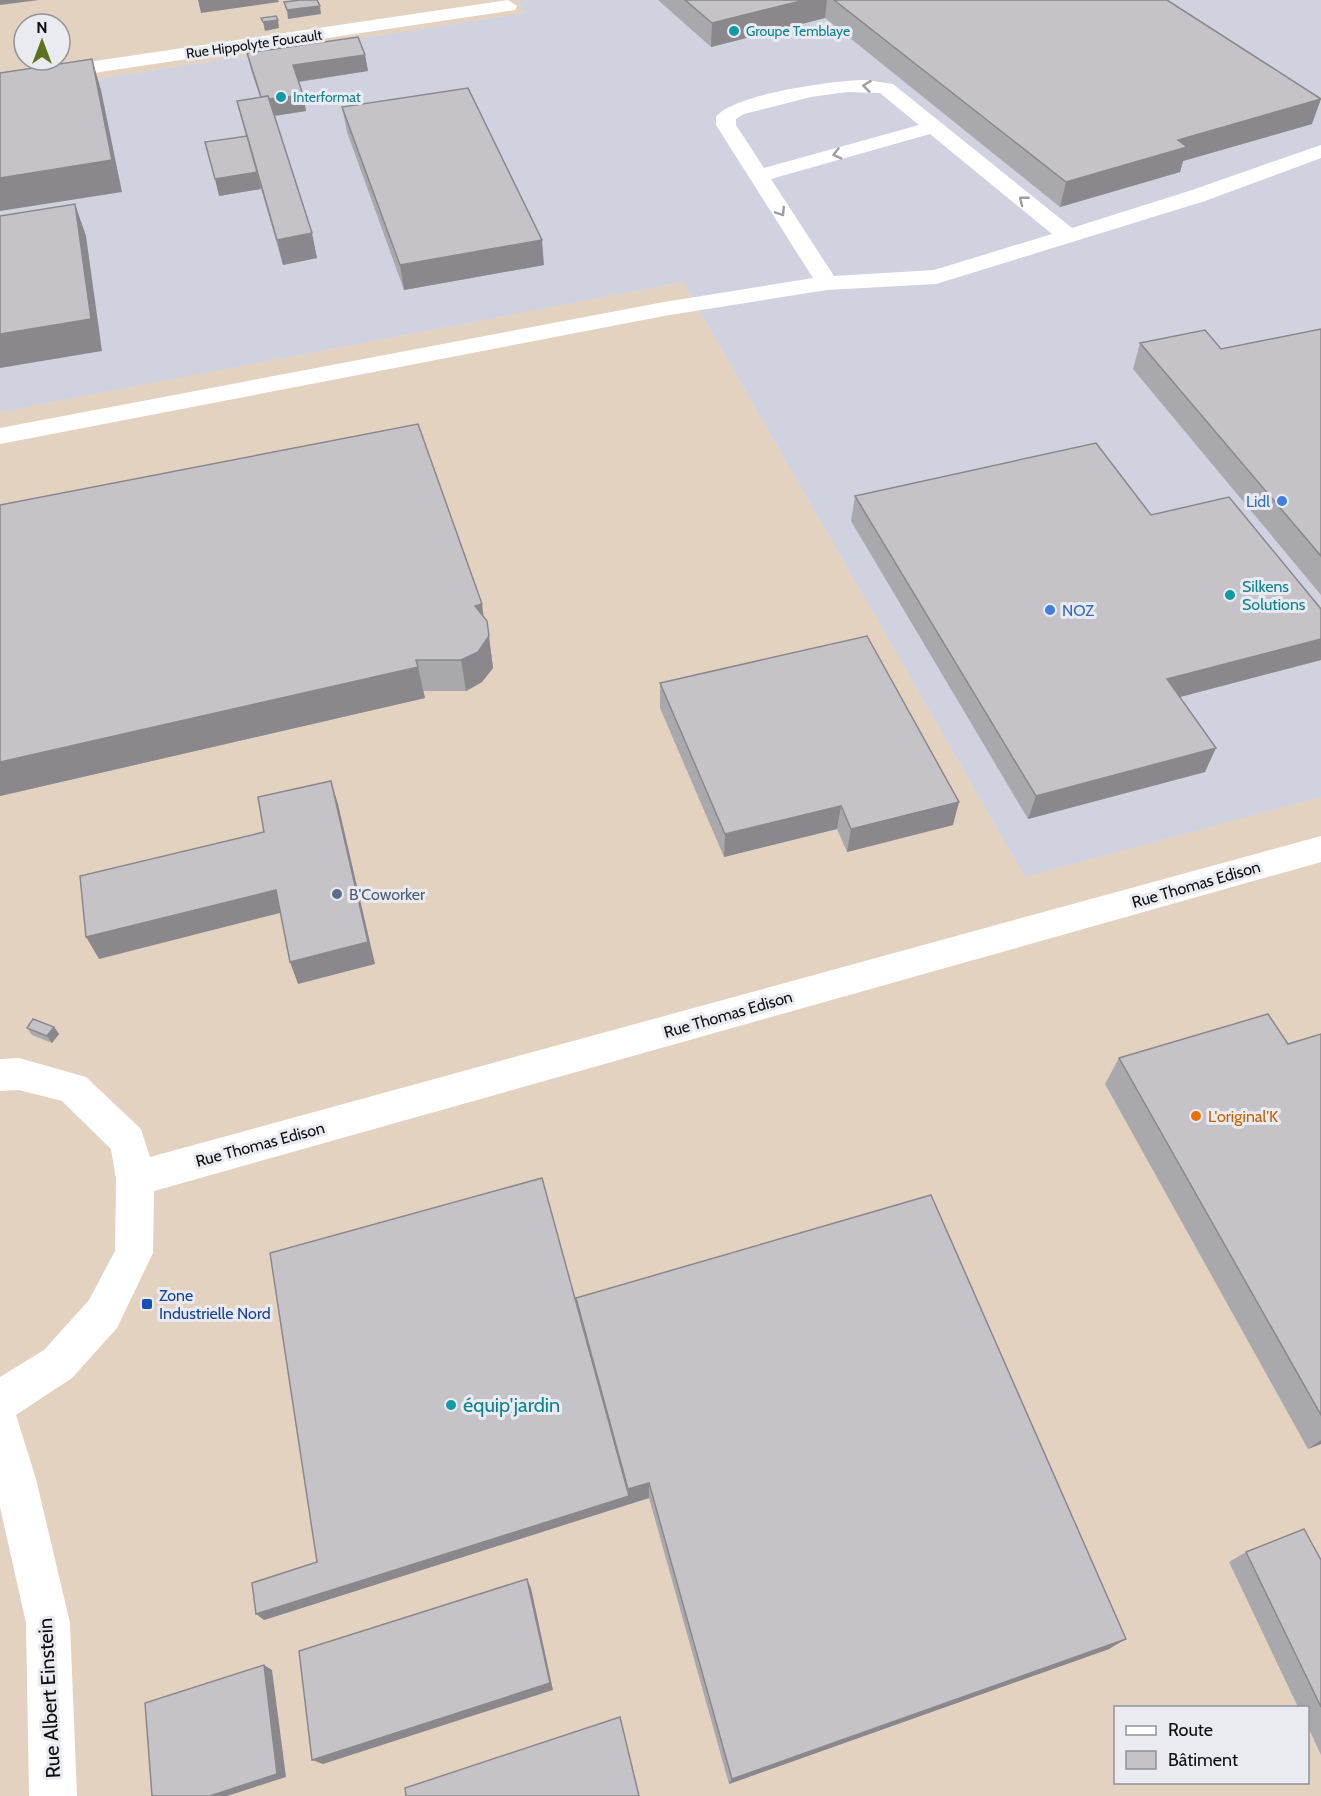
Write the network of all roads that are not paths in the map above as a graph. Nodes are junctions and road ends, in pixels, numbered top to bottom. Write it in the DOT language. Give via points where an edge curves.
graph roads {
  1 [pos="508,6"];
  2 [pos="0,81"];
  3 [pos="934,127"];
  4 [pos="1321,151"];
  5 [pos="758,176"];
  6 [pos="1068,236"];
  7 [pos="826,283"];
  8 [pos="0,436"];
  9 [pos="1321,849"];
  10 [pos="0,1075"];
  11 [pos="135,1179"];
  12 [pos="0,1401"];
  13 [pos="0,1426"];
  14 [pos="53,1796"];
  1 -- 2 [label="street, Rue Hippolyte Foucault"];
  3 -- 5 [label="street, one-way"];
  3 -- 5 [label="street, one-way" via="886,88 861,84 819,87 737,110 726,117 726,125"];
  6 -- 3 [label="street, one-way"];
  4 -- 6 [label="street" via="1197,196"];
  5 -- 7 [label="street, one-way"];
  6 -- 7 [label="street" via="936,277"];
  7 -- 8 [label="street" via="664,309"];
  9 -- 11 [label="street, Rue Thomas Edison"];
  10 -- 11 [label="street" via="19,1074 73,1088 128,1141"];
  11 -- 12 [label="street" via="134,1253 103,1314 58,1364"];
  13 -- 14 [label="street, Rue Albert Einstein" via="48,1623"];
}
